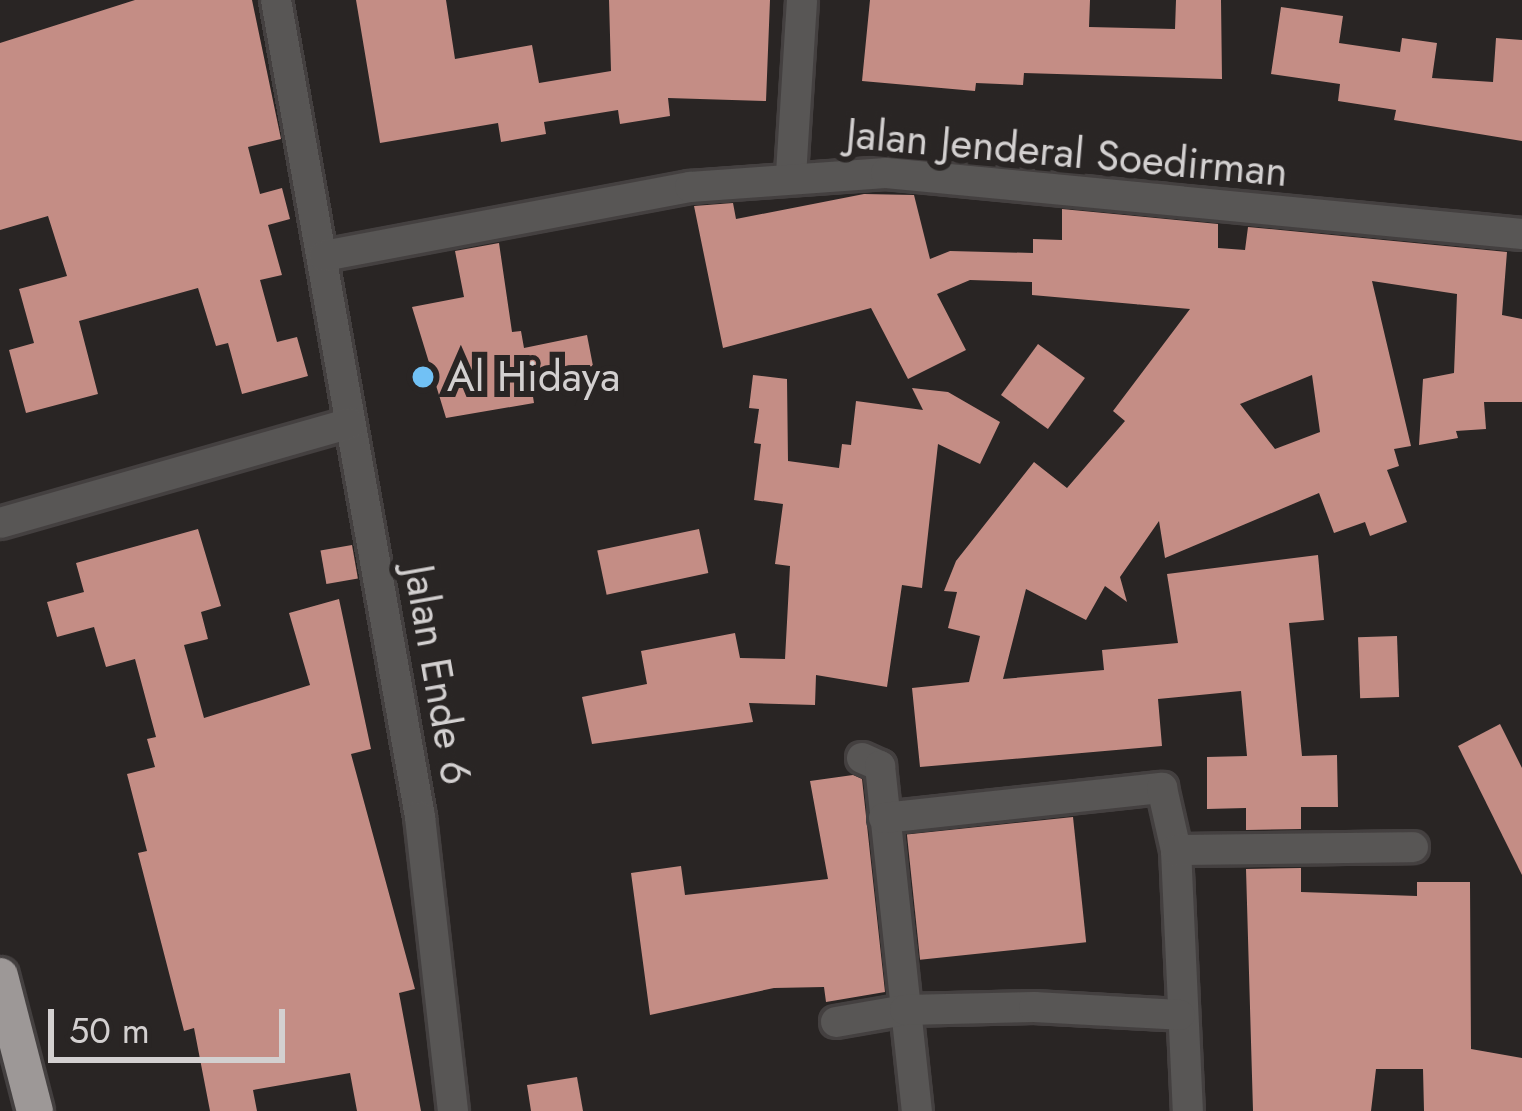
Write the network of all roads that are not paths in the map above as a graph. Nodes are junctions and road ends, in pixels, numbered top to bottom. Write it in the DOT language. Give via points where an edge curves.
graph roads {
  1 [pos="276,0"];
  2 [pos="802,0"];
  3 [pos="791,175"];
  4 [pos="1522,234"];
  5 [pos="324,256"];
  6 [pos="350,423"];
  7 [pos="0,523"];
  8 [pos="862,758"];
  9 [pos="884,818"];
  10 [pos="1413,848"];
  11 [pos="1177,850"];
  12 [pos="0,976"];
  13 [pos="904,1010"];
  14 [pos="1180,1015"];
  15 [pos="836,1022"];
  16 [pos="34,1111"];
  17 [pos="453,1111"];
  18 [pos="917,1111"];
  19 [pos="1188,1111"];
  1 -- 5 [label="street, Jalan Ende 6"];
  2 -- 3 [label="street"];
  3 -- 4 [label="street, Jalan Jenderal Soedirman" via="927,175"];
  3 -- 5 [label="street, Jalan Jenderal Soedirman"];
  5 -- 6 [label="street, Jalan Ende 6"];
  6 -- 7 [label="street"];
  6 -- 17 [label="street, Jalan Ende 6" via="420,817"];
  8 -- 9 [label="street" via="880,766"];
  9 -- 11 [label="street" via="1151,786 1171,803"];
  9 -- 13 [label="street"];
  10 -- 11 [label="street"];
  11 -- 14 [label="street"];
  12 -- 16 [label="highway"];
  13 -- 14 [label="street" via="1106,1006"];
  13 -- 15 [label="street"];
  13 -- 18 [label="street"];
  14 -- 19 [label="street"];
}
